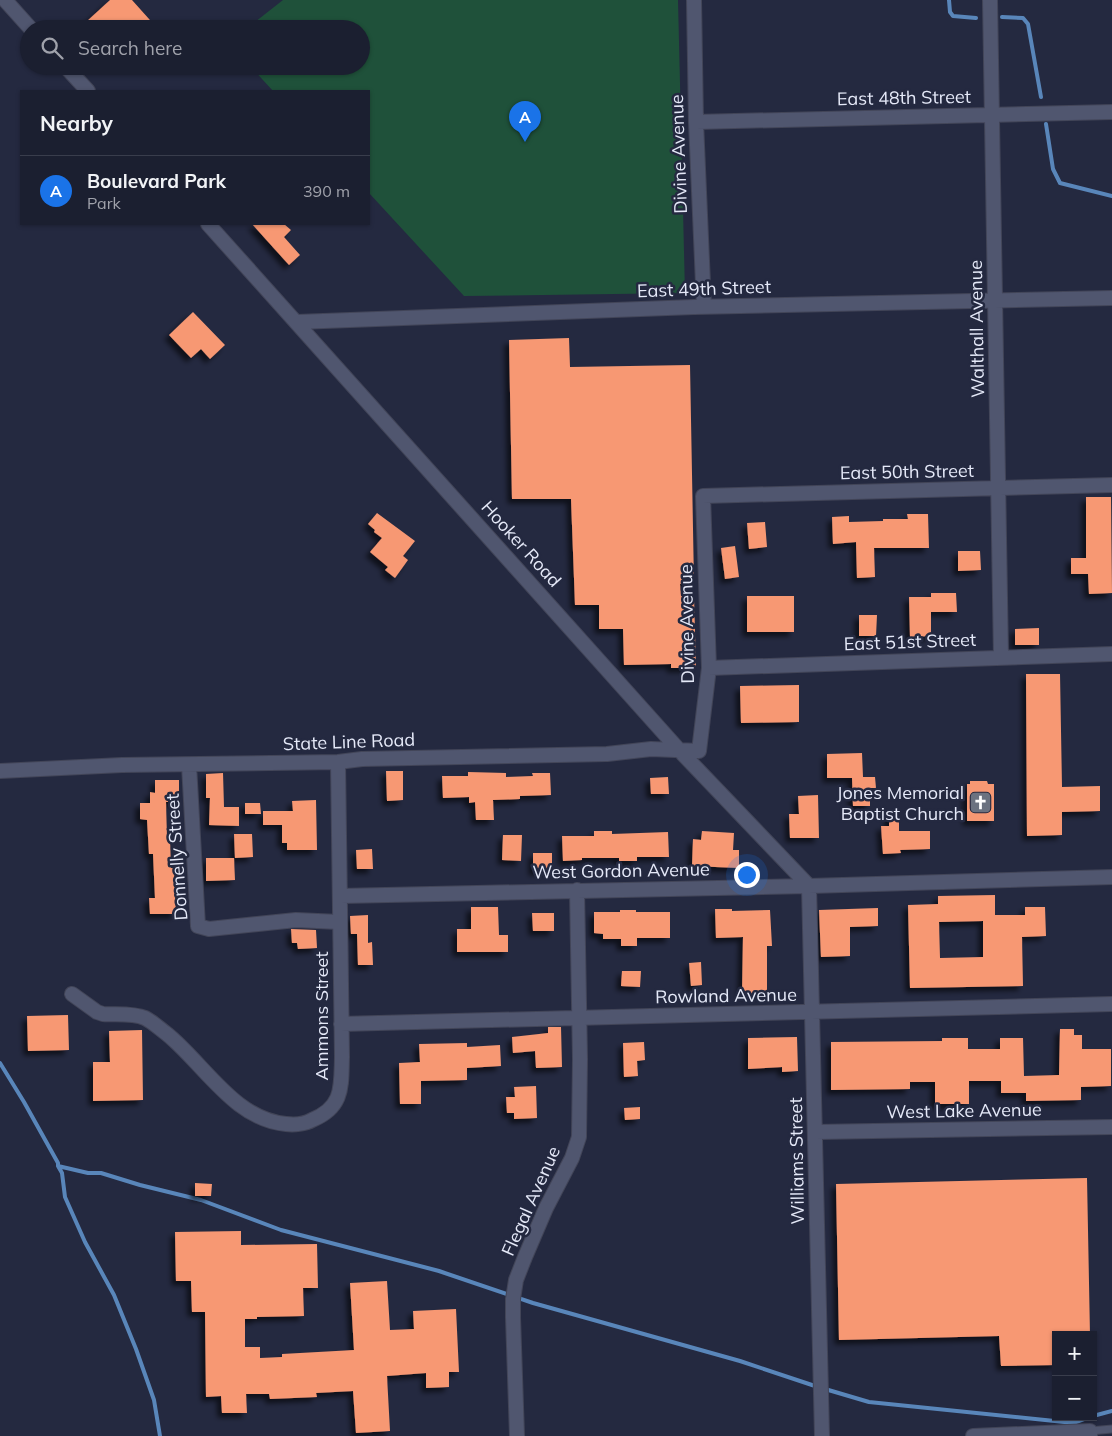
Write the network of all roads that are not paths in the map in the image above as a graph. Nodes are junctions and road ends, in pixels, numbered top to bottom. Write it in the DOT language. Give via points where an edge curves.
graph roads {
  1 [pos="5,0"];
  2 [pos="694,0"];
  3 [pos="990,0"];
  4 [pos="23,20"];
  5 [pos="73,75"];
  6 [pos="87,90"];
  7 [pos="1112,112"];
  8 [pos="992,115"];
  9 [pos="696,122"];
  10 [pos="209,225"];
  11 [pos="1112,298"];
  12 [pos="995,300"];
  13 [pos="704,307"];
  14 [pos="297,322"];
  15 [pos="1112,485"];
  16 [pos="997,489"];
  17 [pos="703,496"];
  18 [pos="1112,654"];
  19 [pos="1001,657"];
  20 [pos="709,668"];
  21 [pos="679,750"];
  22 [pos="700,751"];
  23 [pos="338,762"];
  24 [pos="189,765"];
  25 [pos="0,771"];
  26 [pos="1112,877"];
  27 [pos="809,886"];
  28 [pos="577,890"];
  29 [pos="340,896"];
  30 [pos="340,922"];
  31 [pos="72,994"];
  32 [pos="1112,1004"];
  33 [pos="813,1012"];
  34 [pos="580,1018"];
  35 [pos="341,1024"];
  36 [pos="1112,1127"];
  37 [pos="816,1132"];
  38 [pos="1112,1429"];
  39 [pos="1090,1433"];
  40 [pos="517,1436"];
  41 [pos="822,1436"];
  42 [pos="973,1436"];
  1 -- 4 [label="street"];
  2 -- 9 [label="street, Divine Avenue"];
  3 -- 8 [label="street, Walthall Avenue"];
  5 -- 6 [label="street"];
  7 -- 8 [label="street, East 48th Street"];
  8 -- 9 [label="street, East 48th Street"];
  8 -- 12 [label="street, Walthall Avenue"];
  9 -- 13 [label="street, Divine Avenue"];
  10 -- 14 [label="street, Hooker Road"];
  11 -- 12 [label="street, East 49th Street"];
  12 -- 13 [label="street, East 49th Street"];
  12 -- 16 [label="street, Walthall Avenue"];
  13 -- 14 [label="street, East 49th Street"];
  14 -- 21 [label="street, Hooker Road"];
  15 -- 16 [label="street, East 50th Street"];
  16 -- 17 [label="street, East 50th Street"];
  16 -- 19 [label="street, Walthall Avenue"];
  17 -- 20 [label="street, Divine Avenue"];
  18 -- 19 [label="street, East 51st Street"];
  19 -- 20 [label="street, East 51st Street"];
  20 -- 22 [label="street, Divine Avenue"];
  21 -- 22 [label="street, State Line Road"];
  21 -- 23 [label="street, State Line Road"];
  21 -- 27 [label="street, Hooker Road"];
  23 -- 24 [label="street, State Line Road"];
  23 -- 29 [label="street, Ammons Street"];
  24 -- 25 [label="street, State Line Road"];
  24 -- 30 [label="street, Donnelly Street" via="198,926 209,929 296,920"];
  26 -- 27 [label="street, West Gordon Avenue"];
  27 -- 28 [label="street, West Gordon Avenue"];
  27 -- 33 [label="street, Williams Street"];
  28 -- 29 [label="street, West Gordon Avenue"];
  28 -- 34 [label="street, Flegal Avenue"];
  29 -- 30 [label="street, Ammons Street"];
  30 -- 35 [label="street, Ammons Street"];
  31 -- 35 [label="street, Ammons Street" via="97,1012 150,1021 197,1061 234,1100 256,1116 273,1123 309,1122 335,1104 341,1090"];
  32 -- 33 [label="street, Rowland Avenue"];
  33 -- 34 [label="street, Rowland Avenue"];
  33 -- 37 [label="street, Williams Street"];
  34 -- 35 [label="street, Rowland Avenue"];
  34 -- 40 [label="street, Flegal Avenue" via="579,1137 525,1257 513,1299"];
  36 -- 37 [label="street, West Lake Avenue"];
  37 -- 41 [label="street, Williams Street"];
  38 -- 39 [label="lane"];
  39 -- 42 [label="street"];
}
